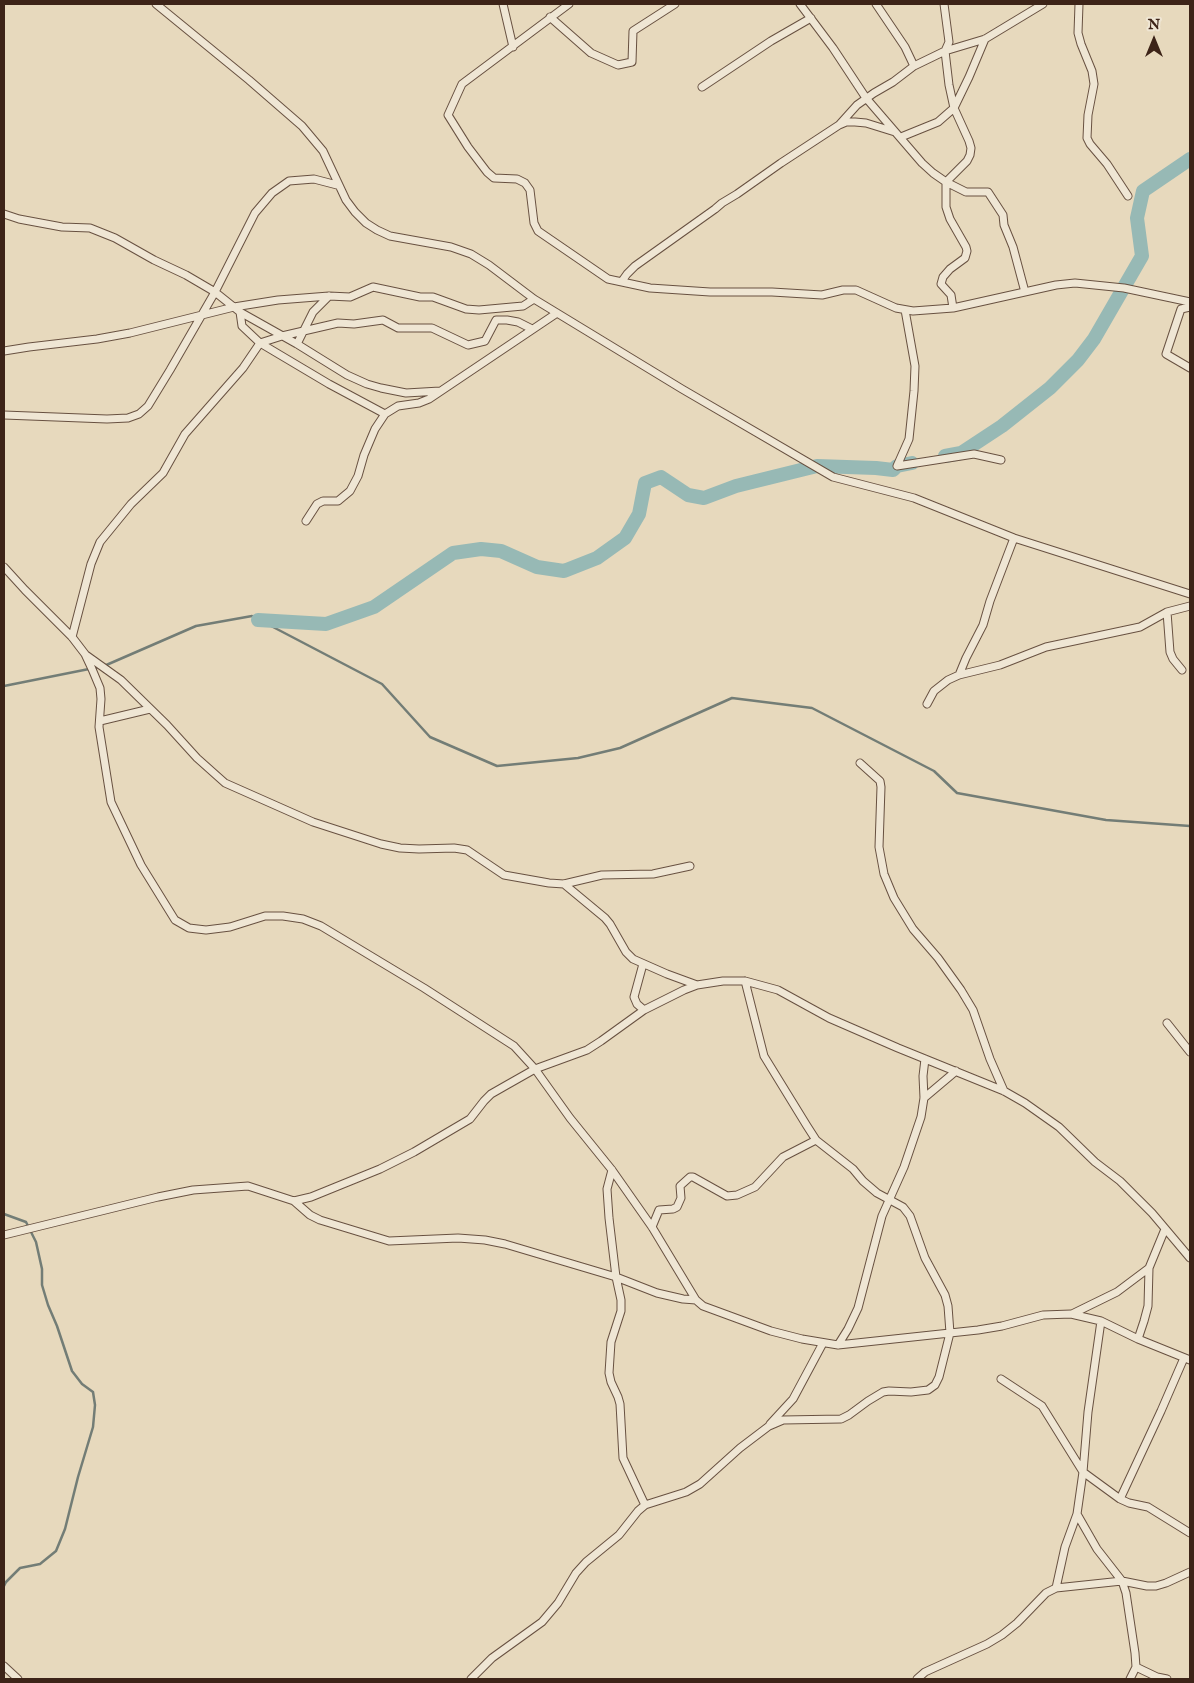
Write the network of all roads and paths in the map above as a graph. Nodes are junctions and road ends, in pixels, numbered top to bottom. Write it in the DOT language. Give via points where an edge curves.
graph roads {
  1 [pos="156,4"];
  2 [pos="503,4"];
  3 [pos="569,4"];
  4 [pos="675,4"];
  5 [pos="800,4"];
  6 [pos="876,4"];
  7 [pos="944,4"];
  8 [pos="1043,4"];
  9 [pos="1078,4"];
  10 [pos="550,17"];
  11 [pos="811,18"];
  12 [pos="985,39"];
  13 [pos="513,47"];
  14 [pos="944,51"];
  15 [pos="914,66"];
  16 [pos="702,87"];
  17 [pos="866,98"];
  18 [pos="954,108"];
  19 [pos="839,125"];
  20 [pos="898,134"];
  21 [pos="946,182"];
  22 [pos="337,185"];
  23 [pos="1128,196"];
  24 [pos="4,214"];
  25 [pos="622,281"];
  26 [pos="215,292"];
  27 [pos="1025,292"];
  28 [pos="329,296"];
  29 [pos="534,299"];
  30 [pos="1190,302"];
  31 [pos="1190,307"];
  32 [pos="953,308"];
  33 [pos="237,309"];
  34 [pos="905,310"];
  35 [pos="557,313"];
  36 [pos="201,315"];
  37 [pos="532,329"];
  38 [pos="303,332"];
  39 [pos="282,336"];
  40 [pos="260,343"];
  41 [pos="297,344"];
  42 [pos="4,351"];
  43 [pos="1190,368"];
  44 [pos="440,391"];
  45 [pos="385,414"];
  46 [pos="4,415"];
  47 [pos="1001,460"];
  48 [pos="306,521"];
  49 [pos="1014,538"];
  50 [pos="4,567"];
  51 [pos="1190,594"];
  52 [pos="1190,606"];
  53 [pos="1167,612"];
  54 [pos="72,636"];
  55 [pos="85,654"];
  56 [pos="1182,670"];
  57 [pos="959,675"];
  58 [pos="927,704"];
  59 [pos="150,709"];
  60 [pos="100,721"];
  61 [pos="860,763"];
  62 [pos="690,866"];
  63 [pos="564,884"];
  64 [pos="643,964"];
  65 [pos="745,982"];
  66 [pos="697,985"];
  67 [pos="644,1010"];
  68 [pos="1166,1023"];
  69 [pos="1190,1052"];
  70 [pos="925,1059"];
  71 [pos="535,1069"];
  72 [pos="956,1071"];
  73 [pos="1004,1091"];
  74 [pos="924,1098"];
  75 [pos="816,1140"];
  76 [pos="612,1170"];
  77 [pos="890,1200"];
  78 [pos="294,1201"];
  79 [pos="652,1227"];
  80 [pos="1165,1229"];
  81 [pos="4,1235"];
  82 [pos="1190,1258"];
  83 [pos="1149,1268"];
  84 [pos="616,1277"];
  85 [pos="696,1300"];
  86 [pos="1071,1314"];
  87 [pos="1101,1321"];
  88 [pos="950,1333"];
  89 [pos="1138,1339"];
  90 [pos="823,1343"];
  91 [pos="838,1345"];
  92 [pos="1187,1359"];
  93 [pos="1001,1379"];
  94 [pos="769,1426"];
  95 [pos="1083,1472"];
  96 [pos="1120,1499"];
  97 [pos="644,1505"];
  98 [pos="1077,1514"];
  99 [pos="1190,1533"];
  100 [pos="1190,1572"];
  101 [pos="1122,1581"];
  102 [pos="1056,1588"];
  103 [pos="4,1666"];
  104 [pos="1136,1667"];
  105 [pos="474,1677"];
  106 [pos="18,1679"];
  107 [pos="917,1679"];
  108 [pos="1130,1679"];
  109 [pos="1167,1679"];
  1 -- 22 [label="street" via="302,126 322,151"];
  2 -- 13 [label="street"];
  3 -- 10 [label="street"];
  4 -- 10 [label="street" via="633,30 632,62 618,65 591,53"];
  5 -- 11 [label="street"];
  6 -- 15 [label="street"];
  7 -- 14 [label="street" via="949,42"];
  8 -- 12 [label="street"];
  9 -- 23 [label="street" via="1078,33 1094,84 1087,138"];
  10 -- 13 [label="street"];
  11 -- 16 [label="street"];
  11 -- 17 [label="street"];
  12 -- 14 [label="street"];
  12 -- 18 [label="street"];
  13 -- 25 [label="street" via="462,84 448,115 494,178 517,178 525,183 530,190 538,231 608,279"];
  14 -- 15 [label="street"];
  14 -- 18 [label="street"];
  15 -- 17 [label="street"];
  17 -- 19 [label="street"];
  17 -- 20 [label="street"];
  18 -- 20 [label="street" via="938,122"];
  18 -- 21 [label="street" via="969,141 970,155"];
  19 -- 20 [label="street" via="855,122"];
  19 -- 25 [label="street" via="722,202 635,266"];
  20 -- 21 [label="street" via="922,163"];
  21 -- 27 [label="street" via="966,192 988,192 1003,215"];
  21 -- 32 [label="street" via="946,207 967,251 965,258 943,277 941,284 951,295"];
  22 -- 26 [label="street" via="314,178 289,181 272,192 255,213"];
  22 -- 29 [label="street" via="355,212 377,230 390,236 471,254"];
  24 -- 26 [label="street" via="62,227 90,228"];
  25 -- 34 [label="street" via="650,288 710,292 822,295 856,290"];
  26 -- 33 [label="street"];
  26 -- 36 [label="street"];
  27 -- 30 [label="street" via="1056,285 1094,284"];
  27 -- 32 [label="street"];
  28 -- 29 [label="street" via="350,297 373,287 433,297 466,309 479,310 523,306"];
  28 -- 33 [label="street" via="278,300"];
  28 -- 38 [label="street" via="313,312"];
  29 -- 35 [label="street"];
  31 -- 43 [label="street" via="1181,309 1166,354"];
  32 -- 34 [label="street"];
  33 -- 36 [label="street"];
  33 -- 39 [label="street"];
  33 -- 40 [label="street" via="242,326"];
  34 -- 47 [label="street" via="915,366 914,391 909,439 896,466 974,454"];
  35 -- 37 [label="street"];
  35 -- 49 [label="street" via="833,477 914,498"];
  36 -- 42 [label="street" via="97,340"];
  36 -- 46 [label="street" via="148,406 139,414 107,419"];
  37 -- 38 [label="street" via="518,322 496,320 485,341 468,345 432,328 398,328 383,320 338,323"];
  37 -- 44 [label="street"];
  38 -- 39 [label="street"];
  38 -- 41 [label="street"];
  39 -- 40 [label="street"];
  39 -- 41 [label="street"];
  40 -- 45 [label="street"];
  40 -- 54 [label="street" via="185,434 162,473 100,542"];
  41 -- 44 [label="street" via="367,384 406,393"];
  44 -- 45 [label="street" via="429,399 398,406"];
  45 -- 48 [label="street" via="375,429 350,491 338,501 317,504"];
  49 -- 51 [label="street"];
  49 -- 57 [label="street" via="983,625"];
  50 -- 54 [label="street"];
  52 -- 53 [label="street"];
  53 -- 56 [label="street" via="1170,652"];
  53 -- 57 [label="street" via="1140,627 1054,645 1000,665"];
  54 -- 55 [label="street"];
  55 -- 59 [label="street" via="121,680"];
  55 -- 60 [label="street" via="100,688"];
  57 -- 58 [label="street" via="934,691"];
  59 -- 60 [label="street"];
  59 -- 63 [label="street" via="225,783 305,818 400,848 467,850 504,875"];
  60 -- 71 [label="street" via="100,740 111,802 141,865 175,920 198,930 230,927 265,916 303,919 321,926 514,1046"];
  61 -- 73 [label="street" via="880,781 879,847 884,874 894,898 973,1010"];
  62 -- 63 [label="street" via="653,874 602,875"];
  63 -- 64 [label="street" via="605,918 626,952"];
  64 -- 66 [label="street"];
  64 -- 67 [label="street" via="634,997"];
  65 -- 66 [label="street"];
  65 -- 70 [label="street" via="778,990 829,1018"];
  65 -- 75 [label="street" via="764,1056"];
  66 -- 67 [label="street"];
  67 -- 71 [label="street" via="587,1050"];
  68 -- 69 [label="street"];
  70 -- 72 [label="street"];
  70 -- 74 [label="street"];
  71 -- 76 [label="street"];
  71 -- 78 [label="street" via="491,1094 470,1119 414,1152 348,1183"];
  72 -- 73 [label="street"];
  72 -- 74 [label="street"];
  73 -- 80 [label="street" via="1059,1127 1094,1162 1120,1181"];
  74 -- 77 [label="street" via="921,1117"];
  75 -- 77 [label="street" via="877,1193"];
  75 -- 79 [label="street" via="783,1157 755,1187 737,1195 727,1196 690,1177 680,1186 681,1198 677,1207 659,1210"];
  76 -- 79 [label="street"];
  76 -- 84 [label="street" via="607,1189"];
  77 -- 88 [label="street" via="903,1207 910,1216 925,1258 945,1295"];
  77 -- 91 [label="street" via="879,1225 858,1308"];
  78 -- 81 [label="street" via="248,1186 193,1190"];
  78 -- 84 [label="street" via="320,1220 389,1241 485,1240"];
  79 -- 85 [label="street"];
  80 -- 82 [label="street"];
  80 -- 83 [label="street"];
  83 -- 86 [label="street" via="1117,1292"];
  83 -- 89 [label="street" via="1148,1306"];
  84 -- 85 [label="street" via="657,1293"];
  84 -- 97 [label="street" via="621,1311 611,1342 609,1373 621,1411 623,1458"];
  85 -- 90 [label="street" via="722,1314 771,1331"];
  86 -- 87 [label="street"];
  86 -- 88 [label="street" via="1043,1315 1002,1326"];
  87 -- 89 [label="street"];
  87 -- 95 [label="street"];
  88 -- 91 [label="street"];
  88 -- 94 [label="street" via="939,1377 928,1390 883,1392 841,1419 783,1420"];
  89 -- 92 [label="street"];
  90 -- 91 [label="street"];
  90 -- 94 [label="street" via="792,1399"];
  92 -- 96 [label="street"];
  93 -- 95 [label="street" via="1042,1406"];
  94 -- 97 [label="street" via="700,1484 686,1492"];
  95 -- 96 [label="street"];
  95 -- 98 [label="street"];
  96 -- 99 [label="street" via="1148,1507"];
  97 -- 105 [label="street" via="619,1535 576,1572 558,1603 542,1622 509,1644"];
  98 -- 101 [label="street" via="1097,1549"];
  98 -- 102 [label="street" via="1065,1547"];
  100 -- 101 [label="street" via="1156,1586"];
  101 -- 102 [label="street"];
  101 -- 104 [label="street" via="1129,1602"];
  102 -- 107 [label="street" via="1046,1593 1002,1635 925,1672"];
  103 -- 106 [label="street"];
  104 -- 108 [label="street"];
  104 -- 109 [label="street"];
}
